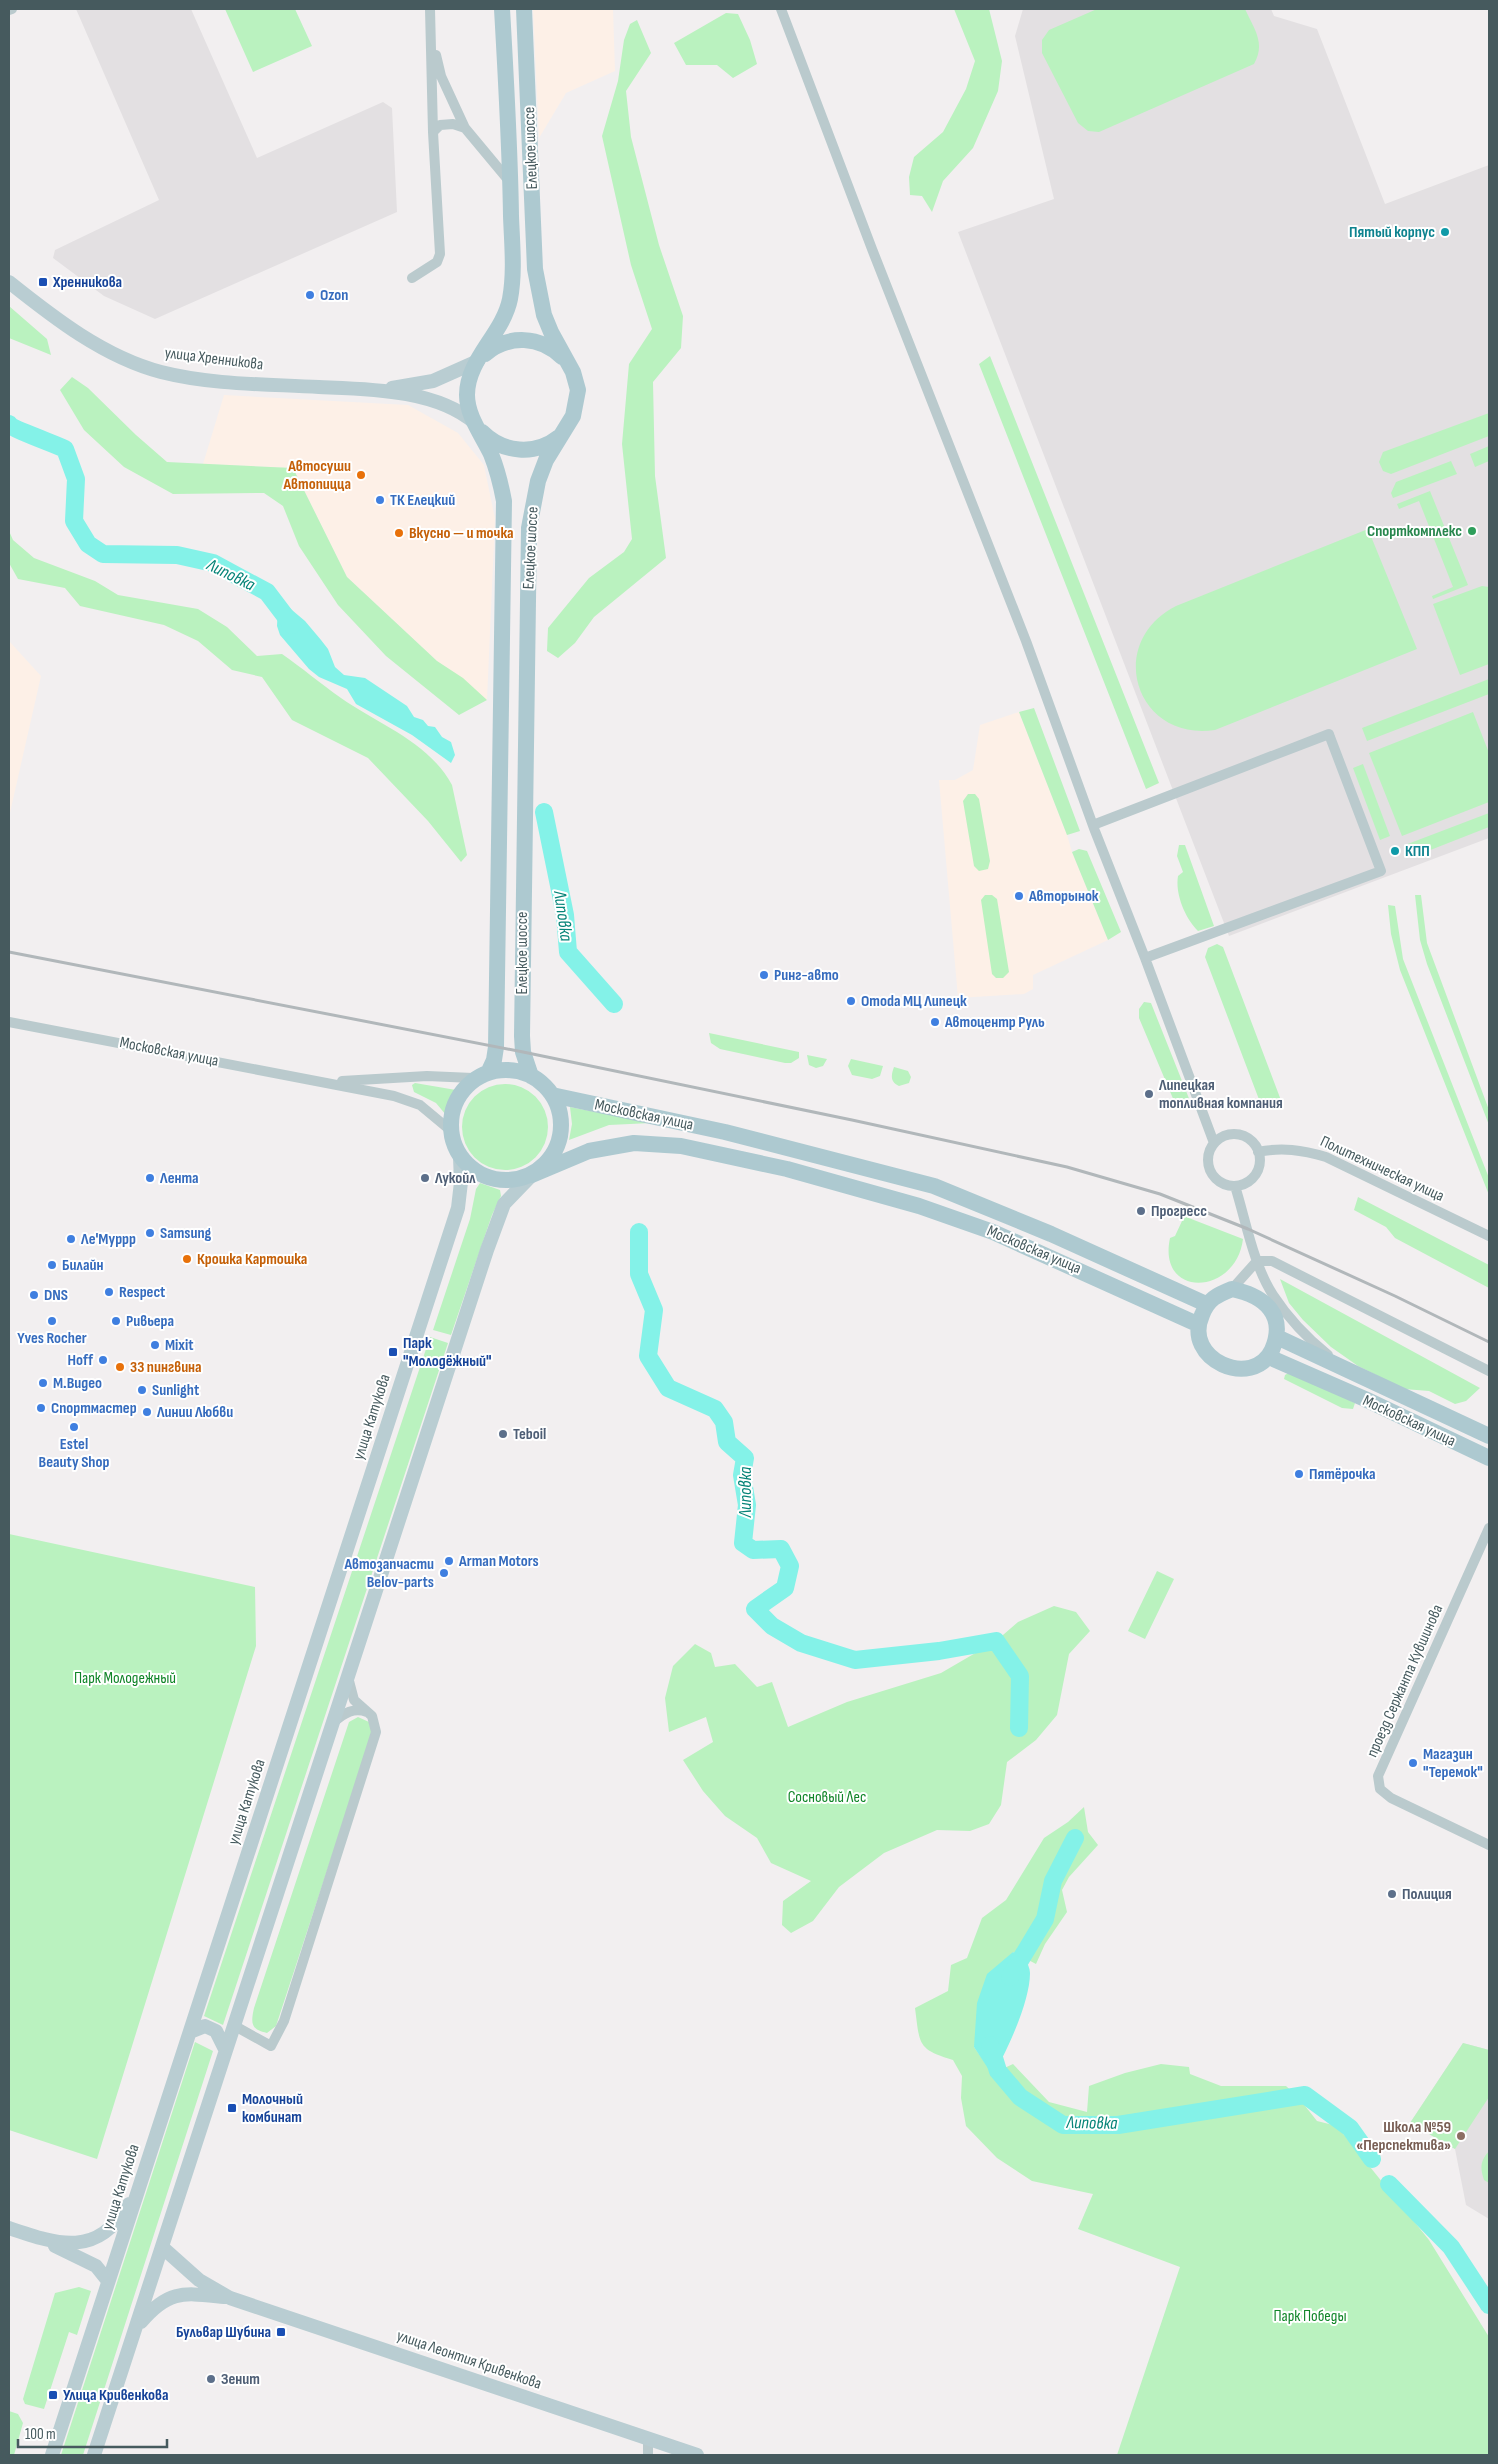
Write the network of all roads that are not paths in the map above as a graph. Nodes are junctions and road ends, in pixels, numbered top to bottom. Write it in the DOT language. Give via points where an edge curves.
graph roads {
  1 [pos="12,9"];
  2 [pos="430,9"];
  3 [pos="502,9"];
  4 [pos="524,9"];
  5 [pos="781,9"];
  6 [pos="9,10"];
  7 [pos="432,41"];
  8 [pos="465,128"];
  9 [pos="433,132"];
  10 [pos="511,183"];
  11 [pos="412,278"];
  12 [pos="9,282"];
  13 [pos="478,362"];
  14 [pos="568,364"];
  15 [pos="379,390"];
  16 [pos="477,427"];
  17 [pos="564,432"];
  18 [pos="1093,825"];
  19 [pos="1145,958"];
  20 [pos="9,1022"];
  21 [pos="480,1076"];
  22 [pos="531,1076"];
  23 [pos="330,1082"];
  24 [pos="552,1095"];
  25 [pos="450,1130"];
  26 [pos="1214,1143"];
  27 [pos="1258,1152"];
  28 [pos="460,1157"];
  29 [pos="532,1175"];
  30 [pos="1235,1186"];
  31 [pos="1489,1236"];
  32 [pos="1257,1261"];
  33 [pos="1232,1289"];
  34 [pos="1272,1294"];
  35 [pos="1206,1304"];
  36 [pos="1276,1317"];
  37 [pos="1198,1324"];
  38 [pos="1277,1338"];
  39 [pos="1268,1357"];
  40 [pos="1346,1370"];
  41 [pos="1489,1371"];
  42 [pos="1489,1436"];
  43 [pos="1489,1458"];
  44 [pos="1489,1528"];
  45 [pos="348,1677"];
  46 [pos="372,1716"];
  47 [pos="332,1723"];
  48 [pos="1489,1845"];
  49 [pos="233,2025"];
  50 [pos="190,2032"];
  51 [pos="225,2049"];
  52 [pos="140,2187"];
  53 [pos="9,2228"];
  54 [pos="36,2237"];
  55 [pos="162,2247"];
  56 [pos="108,2281"];
  57 [pos="230,2298"];
  58 [pos="136,2327"];
  59 [pos="648,2439"];
  60 [pos="52,2455"];
  61 [pos="94,2455"];
  62 [pos="648,2455"];
  63 [pos="697,2455"];
  1 -- 6 [label="street"];
  2 -- 7 [label="street"];
  3 -- 10 [label="main road, Елецкое шоссе"];
  4 -- 14 [label="main road, Елецкое шоссе" via="535,270 544,315"];
  5 -- 18 [label="street" via="1026,641"];
  7 -- 8 [label="street" via="441,76"];
  7 -- 9 [label="street"];
  8 -- 9 [label="street" via="440,124"];
  8 -- 10 [label="street"];
  9 -- 11 [label="street" via="440,254 437,262"];
  10 -- 13 [label="main road, Елецкое шоссе" via="513,276 510,300 504,320"];
  12 -- 15 [label="main road, улица Хренникова" via="95,343 161,372 214,380"];
  13 -- 14 [label="main road" via="498,345 524,340 549,346"];
  13 -- 15 [label="main road" via="433,381"];
  13 -- 16 [label="main road, Елецкое шоссе" via="470,377 467,396 470,414"];
  14 -- 17 [label="main road, Елецкое шоссе" via="576,381 578,399 574,416"];
  15 -- 16 [label="main road" via="430,401 459,412"];
  16 -- 17 [label="main road" via="503,447 522,450 549,444"];
  16 -- 21 [label="main road, Елецкое шоссе" via="499,476 505,532 496,1047 494,1060"];
  17 -- 22 [label="main road, Елецкое шоссе" via="546,460 538,481 529,528 522,1036 523,1052"];
  18 -- 19 [label="street"];
  18 -- 19 [label="street" via="1329,734 1381,871"];
  19 -- 26 [label="street"];
  20 -- 23 [label="street, Московская улица"];
  21 -- 22 [label="main road" via="509,1070"];
  21 -- 23 [label="street, Московская улица"];
  21 -- 25 [label="main road" via="458,1096 453,1106"];
  22 -- 24 [label="main road"];
  23 -- 25 [label="street, Московская улица" via="403,1098 420,1105"];
  24 -- 29 [label="main road" via="559,1109 560,1138 545,1165"];
  24 -- 35 [label="main road, Московская улица" via="726,1132 934,1186 1051,1234"];
  25 -- 28 [label="main road"];
  26 -- 27 [label="street" via="1221,1137 1240,1134 1248,1138"];
  26 -- 30 [label="street" via="1208,1158 1213,1175 1226,1185"];
  27 -- 30 [label="street" via="1260,1162 1257,1171 1252,1178"];
  27 -- 31 [label="street, Политехническая улица" via="1275,1148 1302,1150 1326,1158"];
  28 -- 29 [label="main road" via="478,1174 491,1179 506,1181"];
  28 -- 50 [label="main road, улица Катукова" via="458,1208"];
  29 -- 37 [label="main road, Московская улица" via="589,1151 634,1143 681,1146 787,1169 919,1206 993,1232"];
  29 -- 45 [label="main road" via="504,1204"];
  30 -- 32 [label="street"];
  32 -- 33 [label="street"];
  32 -- 34 [label="street"];
  32 -- 41 [label="street" via="1272,1261"];
  33 -- 35 [label="main road" via="1216,1295"];
  33 -- 36 [label="main road" via="1249,1292 1259,1298"];
  34 -- 36 [label="street"];
  34 -- 40 [label="street" via="1314,1344"];
  35 -- 37 [label="main road"];
  36 -- 38 [label="main road"];
  37 -- 39 [label="main road" via="1198,1333 1208,1356 1222,1365 1247,1368"];
  38 -- 39 [label="main road"];
  38 -- 40 [label="main road, Московская улица"];
  39 -- 43 [label="main road, Московская улица"];
  40 -- 42 [label="main road, Московская улица"];
  44 -- 48 [label="street, проезд Сержанта Кувшинова" via="1378,1776 1380,1789 1391,1798"];
  45 -- 46 [label="street" via="354,1700"];
  45 -- 47 [label="main road"];
  46 -- 47 [label="street" via="357,1709"];
  46 -- 49 [label="street" via="376,1732 284,2021 271,2046"];
  47 -- 49 [label="main road"];
  49 -- 51 [label="main road"];
  50 -- 51 [label="main road" via="205,2026 216,2031"];
  50 -- 52 [label="main road, улица Катукова"];
  51 -- 55 [label="main road"];
  52 -- 54 [label="main road" via="122,2216 102,2234 76,2244"];
  52 -- 56 [label="main road, улица Катукова"];
  53 -- 54 [label="main road"];
  54 -- 56 [label="main road" via="96,2266"];
  55 -- 57 [label="main road" via="199,2280"];
  55 -- 58 [label="main road"];
  56 -- 60 [label="main road, улица Катукова"];
  57 -- 58 [label="main road" via="174,2295 160,2301"];
  57 -- 59 [label="main road, улица Леонтия Кривенкова"];
  58 -- 61 [label="main road"];
  59 -- 62 [label="street"];
  59 -- 63 [label="main road, улица Леонтия Кривенкова"];
}
